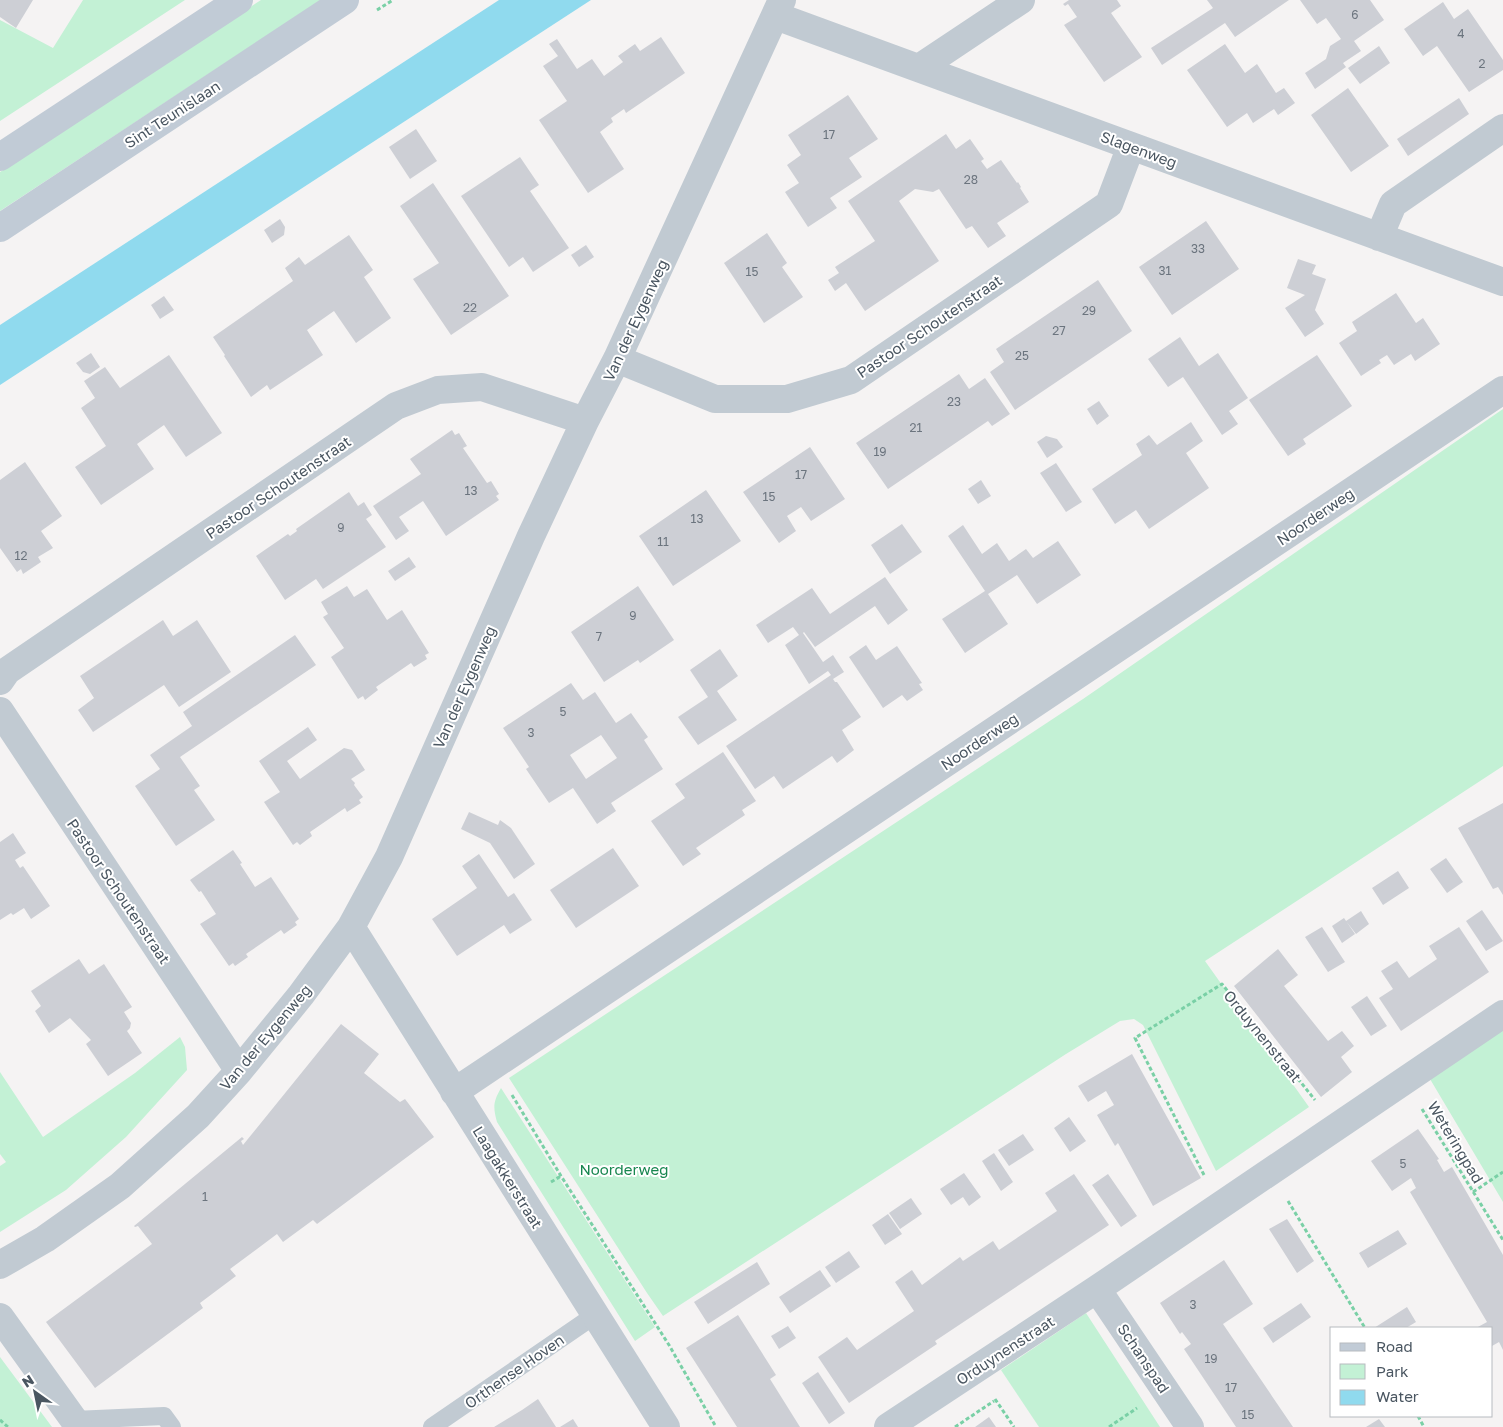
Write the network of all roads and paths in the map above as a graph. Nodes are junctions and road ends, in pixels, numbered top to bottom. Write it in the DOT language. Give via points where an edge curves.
graph roads {
  1 [pos="239,0"];
  2 [pos="345,0"];
  3 [pos="1021,0"];
  4 [pos="779,8"];
  5 [pos="919,68"];
  6 [pos="1503,128"];
  7 [pos="1131,146"];
  8 [pos="0,157"];
  9 [pos="0,228"];
  10 [pos="1379,237"];
  11 [pos="1503,282"];
  12 [pos="618,359"];
  13 [pos="1503,390"];
  14 [pos="585,421"];
  15 [pos="0,681"];
  16 [pos="0,711"];
  17 [pos="351,927"];
  18 [pos="1503,1014"];
  19 [pos="494,1066"];
  20 [pos="239,1071"];
  21 [pos="1405,1081"];
  22 [pos="454,1092"];
  23 [pos="1337,1128"];
  24 [pos="1503,1172"];
  25 [pos="1270,1173"];
  26 [pos="1473,1192"];
  27 [pos="1220,1206"];
  28 [pos="1503,1240"];
  29 [pos="0,1265"];
  30 [pos="1097,1289"];
  31 [pos="595,1314"];
  32 [pos="0,1317"];
  33 [pos="1364,1327"];
  34 [pos="0,1420"];
  35 [pos="77,1424"];
  36 [pos="8,1427"];
  37 [pos="172,1427"];
  38 [pos="432,1427"];
  39 [pos="666,1427"];
  40 [pos="716,1427"];
  41 [pos="888,1427"];
  42 [pos="1190,1427"];
  1 -- 8 [label="street"];
  2 -- 9 [label="street, Sint Teunislaan"];
  3 -- 5 [label="street"];
  4 -- 5 [label="street, Slagenweg"];
  4 -- 12 [label="street, Van der Eygenweg"];
  5 -- 7 [label="street, Slagenweg"];
  6 -- 10 [label="street" via="1393,204"];
  7 -- 10 [label="street, Slagenweg"];
  7 -- 12 [label="street, Pastoor Schoutenstraat" via="1109,204 851,380 787,399 715,399"];
  10 -- 11 [label="street, Slagenweg"];
  12 -- 14 [label="street, Van der Eygenweg"];
  13 -- 19 [label="street, Noorderweg"];
  14 -- 15 [label="street, Pastoor Schoutenstraat" via="482,387 438,390 396,406 7,670"];
  14 -- 17 [label="street, Van der Eygenweg" via="389,857"];
  16 -- 20 [label="street, Pastoor Schoutenstraat"];
  17 -- 20 [label="street, Van der Eygenweg"];
  17 -- 22 [label="street, Laagakkerstraat"];
  18 -- 21 [label="street, Orduynenstraat"];
  19 -- 22 [label="street, Noorderweg"];
  19 -- 40 [label="path" via="669,1345"];
  20 -- 29 [label="street, Van der Eygenweg" via="198,1116 120,1186 45,1239"];
  21 -- 23 [label="street, Orduynenstraat"];
  21 -- 26 [label="path, Weteringpad"];
  22 -- 31 [label="street, Laagakkerstraat"];
  23 -- 25 [label="street, Orduynenstraat"];
  23 -- 27 [label="path, Orduynenstraat" via="1222,984 1135,1038"];
  24 -- 26 [label="path"];
  25 -- 27 [label="street, Orduynenstraat"];
  25 -- 33 [label="path"];
  26 -- 28 [label="path, Weteringpad"];
  27 -- 30 [label="street, Orduynenstraat"];
  30 -- 41 [label="street, Orduynenstraat"];
  30 -- 42 [label="street, Schanspad"];
  31 -- 38 [label="lane, Orthense Hoven"];
  31 -- 39 [label="street, Laagakkerstraat"];
  32 -- 35 [label="street"];
  34 -- 36 [label="path"];
  35 -- 37 [label="lane" via="164,1416"];
}
